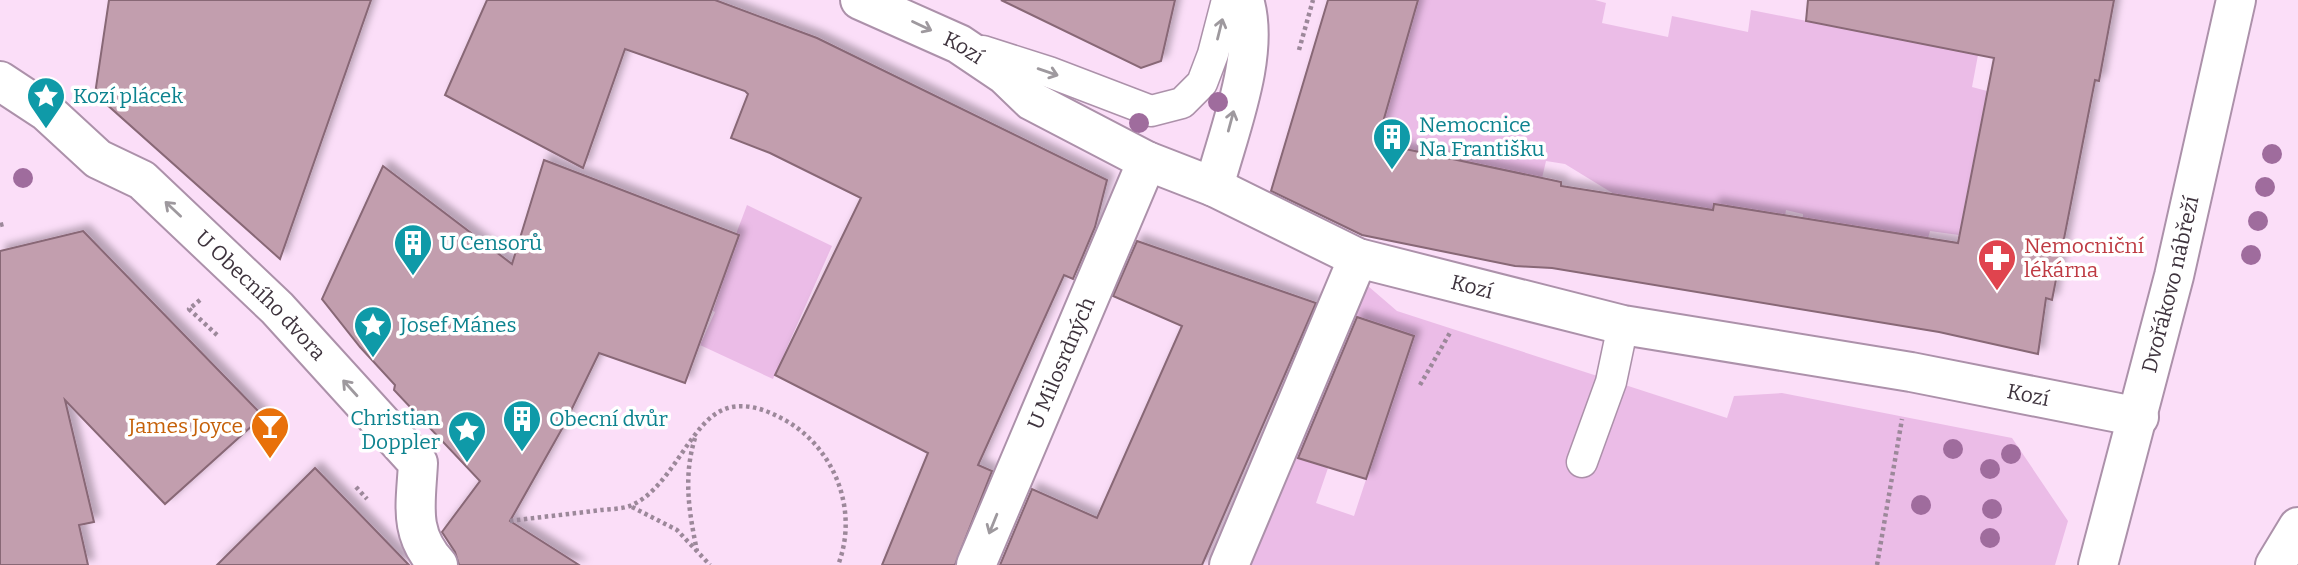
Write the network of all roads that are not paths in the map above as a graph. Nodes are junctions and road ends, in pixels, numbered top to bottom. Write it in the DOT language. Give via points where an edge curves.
graph roads {
  1 [pos="860,0"];
  2 [pos="1227,0"];
  3 [pos="1244,0"];
  4 [pos="2236,0"];
  5 [pos="959,44"];
  6 [pos="0,81"];
  7 [pos="1147,162"];
  8 [pos="1214,187"];
  9 [pos="1358,258"];
  10 [pos="1623,325"];
  11 [pos="2139,417"];
  12 [pos="1582,462"];
  13 [pos="2298,527"];
  14 [pos="438,565"];
  15 [pos="976,565"];
  16 [pos="1228,565"];
  17 [pos="2098,565"];
  18 [pos="2275,565"];
  1 -- 5 [label="street, Kozí, one-way"];
  5 -- 2 [label="lane, one-way" via="1151,111 1182,103 1202,83"];
  8 -- 3 [label="street, one-way" via="1247,59 1249,18"];
  4 -- 11 [label="street, Dvořákovo nábřeží"];
  5 -- 7 [label="street, Kozí" via="1005,75 1031,102"];
  14 -- 6 [label="street, U Obecního dvora, one-way" via="415,528 418,463 277,308 142,180 98,159 47,112"];
  7 -- 8 [label="street, Kozí"];
  7 -- 15 [label="street, U Milosrdných, one-way"];
  8 -- 9 [label="street, Kozí"];
  9 -- 10 [label="street, Kozí"];
  9 -- 16 [label="street"];
  10 -- 11 [label="street, Kozí" via="1911,372"];
  10 -- 12 [label="lane" via="1611,382"];
  11 -- 17 [label="street, Dvořákovo nábřeží"];
  13 -- 18 [label="street"];
}
